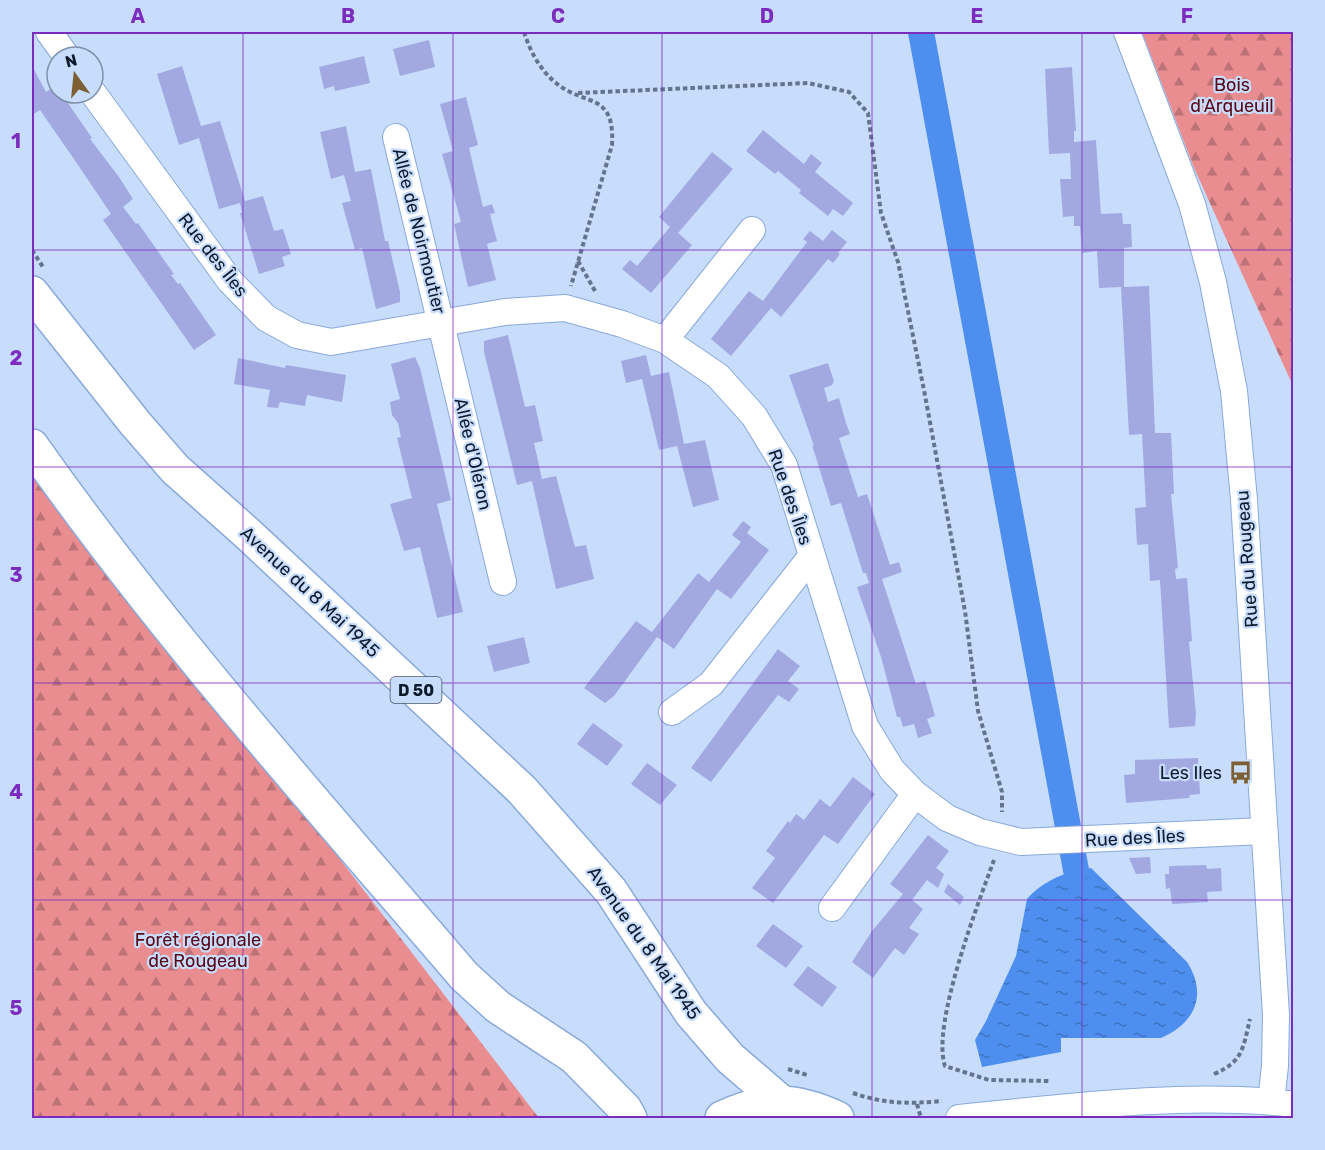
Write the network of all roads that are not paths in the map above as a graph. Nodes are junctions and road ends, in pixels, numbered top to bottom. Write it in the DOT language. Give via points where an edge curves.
graph roads {
  1 [pos="49,32"];
  2 [pos="1127,32"];
  3 [pos="58,45"];
  4 [pos="102,105"];
  5 [pos="396,137"];
  6 [pos="752,230"];
  7 [pos="32,293"];
  8 [pos="442,325"];
  9 [pos="665,340"];
  10 [pos="32,446"];
  11 [pos="811,557"];
  12 [pos="503,582"];
  13 [pos="672,712"];
  14 [pos="915,794"];
  15 [pos="1264,831"];
  16 [pos="832,908"];
  17 [pos="781,1102"];
  18 [pos="1282,1103"];
  19 [pos="998,1116"];
  20 [pos="630,1119"];
  21 [pos="722,1119"];
  22 [pos="837,1119"];
  23 [pos="959,1119"];
  1 -- 3 [label="street"];
  2 -- 15 [label="street, Rue du Rougeau" via="1192,204 1214,282 1234,391"];
  4 -- 8 [label="street, Rue des Îles" via="230,281 266,318 297,335 331,342"];
  5 -- 8 [label="street, Allée de Noirmoutier"];
  6 -- 9 [label="street"];
  7 -- 17 [label="main road, Avenue du 8 Mai 1945 / D 50" via="175,469 530,799 611,891 691,1013 729,1058"];
  8 -- 9 [label="street, Rue des Îles" via="505,312 565,308"];
  8 -- 12 [label="street, Allée d'Oléron"];
  9 -- 11 [label="street, Rue des Îles" via="736,392 765,432 784,465"];
  10 -- 20 [label="main road" via="82,517 189,651 464,976 498,1007 574,1057"];
  11 -- 13 [label="street" via="711,684"];
  11 -- 14 [label="street, Rue des Îles" via="866,726 892,770"];
  14 -- 15 [label="street, Rue des Îles" via="947,818 1002,839 1047,843"];
  14 -- 16 [label="street"];
  15 -- 18 [label="street, Rue du Rougeau" via="1276,1015 1275,1066"];
  17 -- 21 [label="main road" via="747,1106"];
  17 -- 22 [label="main road" via="813,1107"];
  18 -- 19 [label="street" via="1199,1100"];
  19 -- 23 [label="street"];
}
